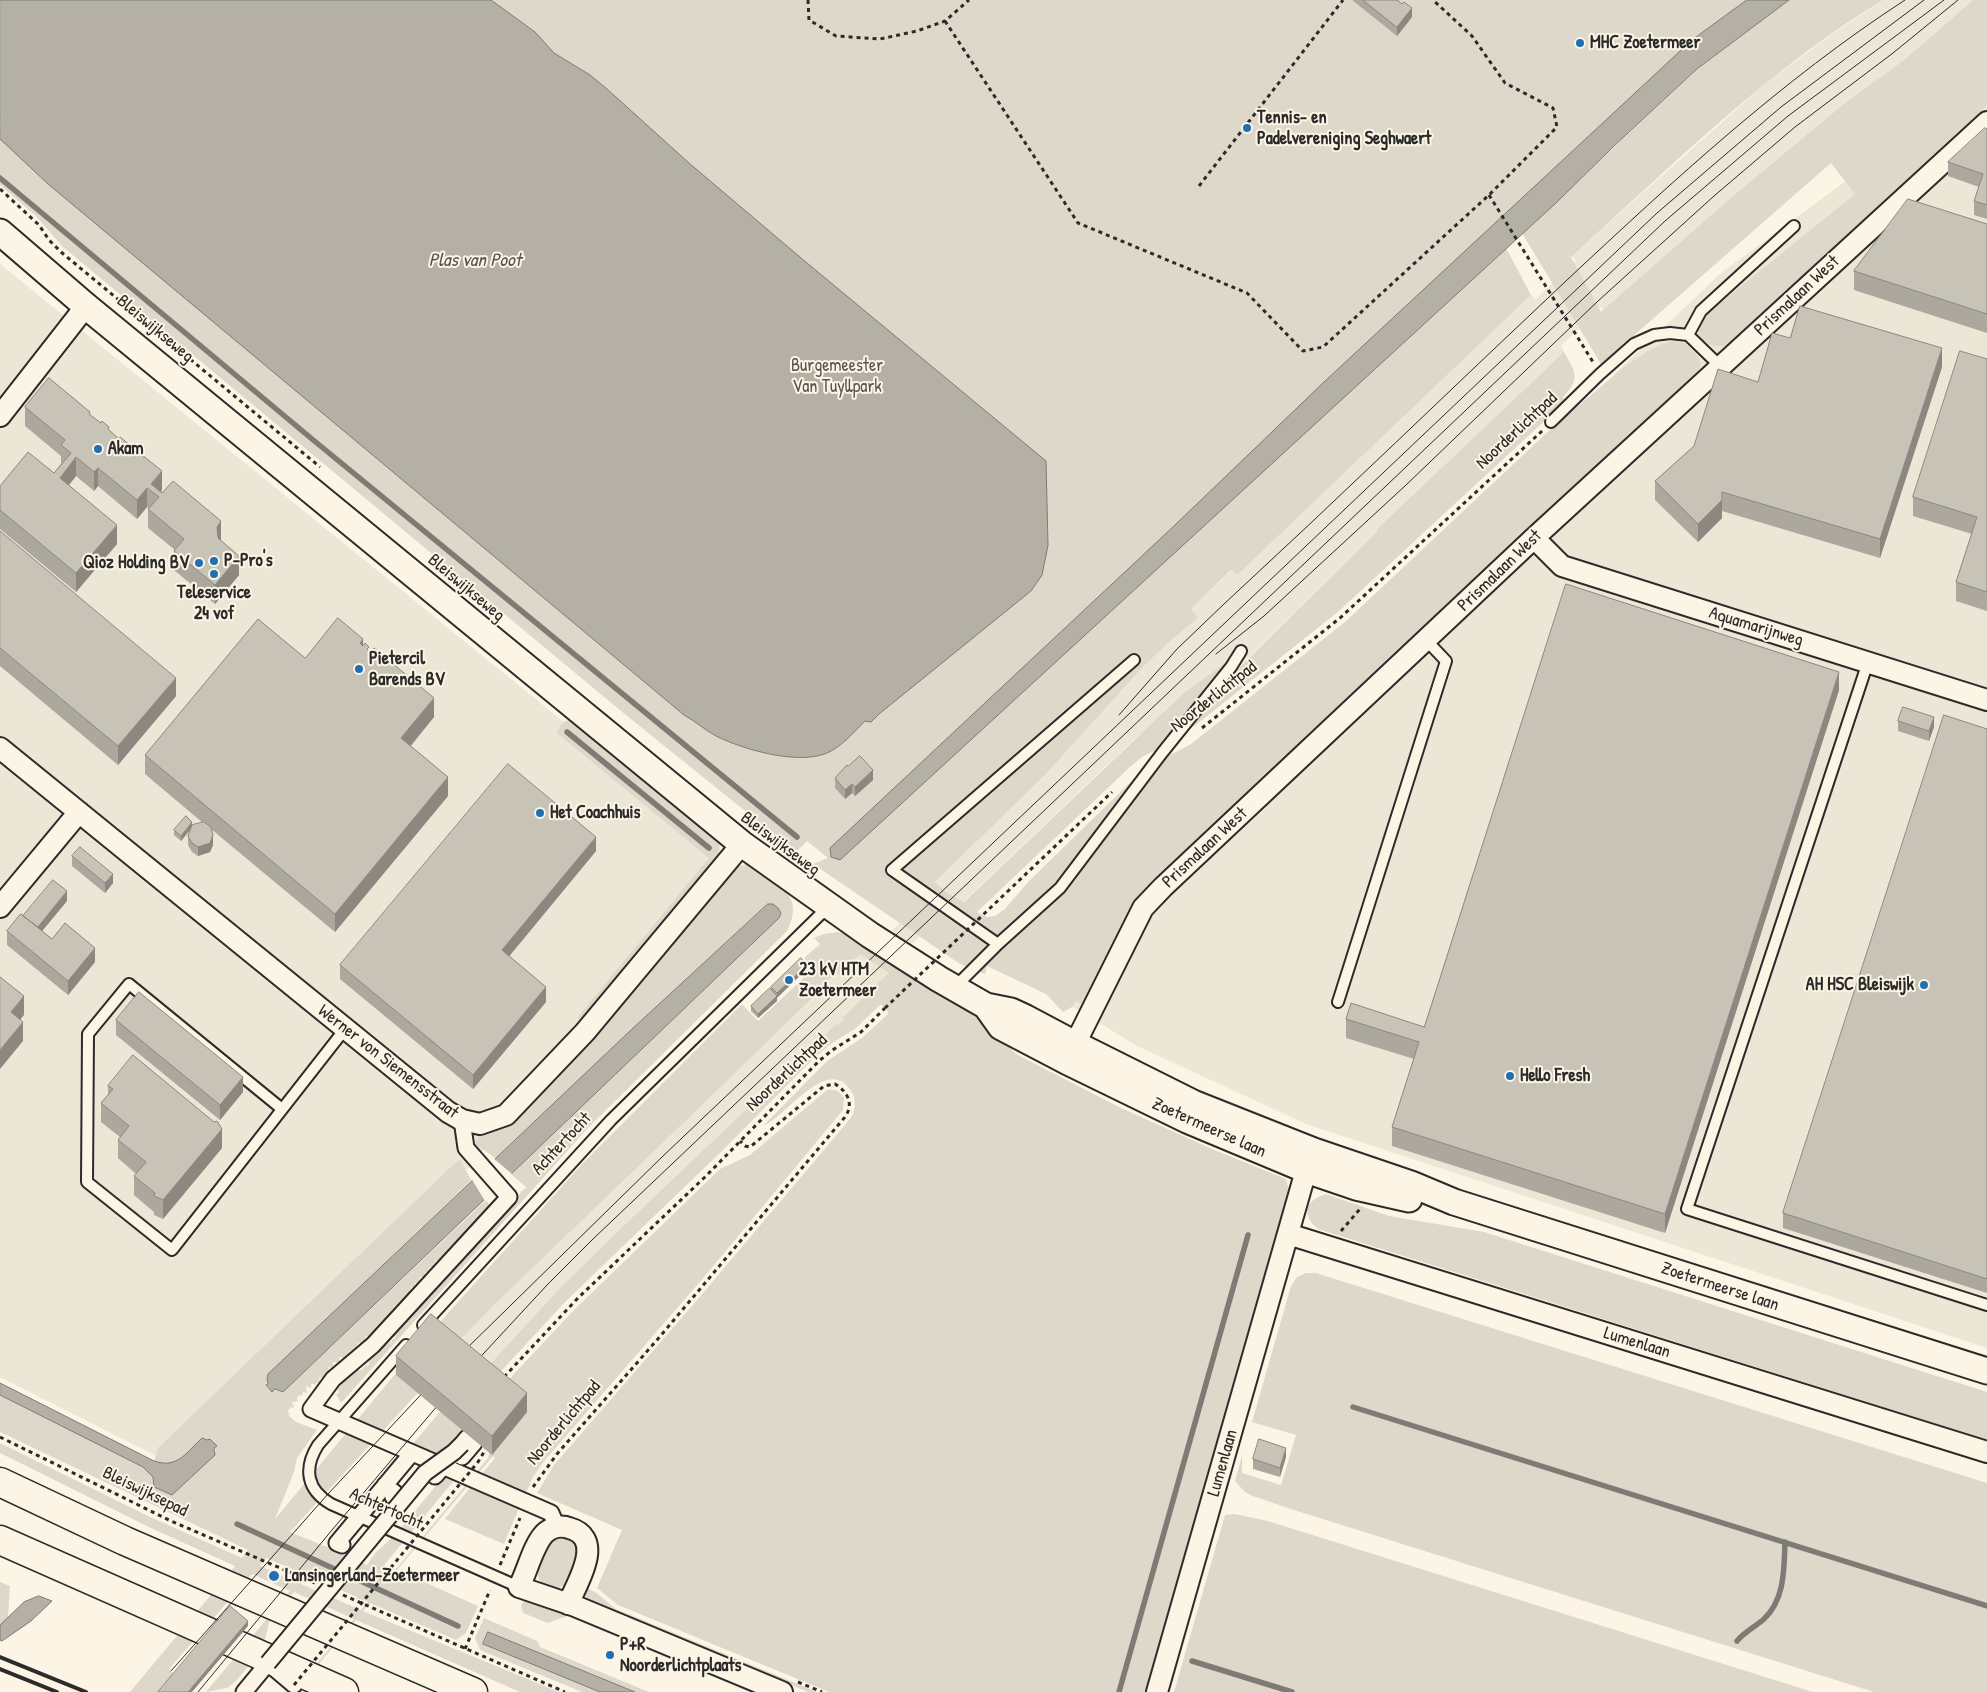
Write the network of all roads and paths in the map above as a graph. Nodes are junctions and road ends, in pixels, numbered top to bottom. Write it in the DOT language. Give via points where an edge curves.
graph roads {
  1 [pos="808,0"];
  2 [pos="969,0"];
  3 [pos="1343,0"];
  4 [pos="1433,0"];
  5 [pos="945,21"];
  6 [pos="1987,122"];
  7 [pos="1199,186"];
  8 [pos="0,189"];
  9 [pos="1489,195"];
  10 [pos="1794,226"];
  11 [pos="0,232"];
  12 [pos="86,306"];
  13 [pos="1688,335"];
  14 [pos="1720,366"];
  15 [pos="1600,374"];
  16 [pos="0,416"];
  17 [pos="1551,422"];
  18 [pos="326,472"];
  19 [pos="1534,538"];
  20 [pos="1427,641"];
  21 [pos="1241,651"];
  22 [pos="1134,660"];
  23 [pos="1868,662"];
  24 [pos="1987,700"];
  25 [pos="1195,734"];
  26 [pos="0,748"];
  27 [pos="1115,789"];
  28 [pos="79,812"];
  29 [pos="742,844"];
  30 [pos="0,906"];
  31 [pos="828,907"];
  32 [pos="998,944"];
  33 [pos="937,953"];
  34 [pos="946,975"];
  35 [pos="1338,1002"];
  36 [pos="345,1029"];
  37 [pos="1071,1053"];
  38 [pos="282,1109"];
  39 [pos="462,1120"];
  40 [pos="740,1141"];
  41 [pos="1312,1161"];
  42 [pos="1366,1203"];
  43 [pos="1288,1234"];
  44 [pos="1327,1246"];
  45 [pos="1987,1305"];
  46 [pos="1987,1371"];
  47 [pos="500,1383"];
  48 [pos="338,1420"];
  49 [pos="0,1437"];
  50 [pos="489,1441"];
  51 [pos="1987,1452"];
  52 [pos="412,1453"];
  53 [pos="439,1471"];
  54 [pos="0,1482"];
  55 [pos="527,1502"];
  56 [pos="358,1517"];
  57 [pos="394,1526"];
  58 [pos="557,1527"];
  59 [pos="378,1531"];
  60 [pos="6,1543"];
  61 [pos="342,1545"];
  62 [pos="496,1576"];
  63 [pos="519,1586"];
  64 [pos="324,1587"];
  65 [pos="342,1595"];
  66 [pos="568,1604"];
  67 [pos="464,1649"];
  68 [pos="268,1663"];
  69 [pos="294,1685"];
  70 [pos="244,1692"];
  71 [pos="344,1692"];
  72 [pos="473,1692"];
  73 [pos="565,1692"];
  74 [pos="782,1692"];
  75 [pos="1157,1692"];
  1 -- 5 [label="path" via="809,20 836,36 880,39"];
  2 -- 5 [label="path"];
  3 -- 7 [label="path"];
  4 -- 9 [label="path" via="1472,36 1505,82 1553,108 1557,127"];
  5 -- 9 [label="path" via="1078,224 1247,293 1303,351 1323,347"];
  6 -- 14 [label="street, Prismalaan West"];
  8 -- 18 [label="path, Bleiswijkseweg" via="39,225 61,252"];
  9 -- 15 [label="path"];
  10 -- 13 [label="lane" via="1701,311"];
  11 -- 12 [label="street, Bleiswijkseweg"];
  12 -- 16 [label="street"];
  12 -- 29 [label="street, Bleiswijkseweg"];
  13 -- 14 [label="lane"];
  13 -- 15 [label="lane, Noorderlichtpad" via="1670,333 1647,338 1634,344"];
  14 -- 19 [label="street, Prismalaan West"];
  15 -- 17 [label="lane, Noorderlichtpad"];
  17 -- 25 [label="path, Noorderlichtpad" via="1340,618"];
  19 -- 20 [label="street, Prismalaan West"];
  19 -- 23 [label="street, Aquamarijnweg" via="1562,566"];
  20 -- 35 [label="lane" via="1446,661"];
  20 -- 37 [label="street, Prismalaan West" via="1143,908"];
  21 -- 32 [label="lane" via="1060,888"];
  22 -- 32 [label="lane" via="892,870"];
  23 -- 24 [label="street, Aquamarijnweg"];
  23 -- 45 [label="lane" via="1687,1209"];
  26 -- 28 [label="street, Werner von Siemensstraat"];
  27 -- 40 [label="path, Noorderlichtpad, bridge" via="861,1032 819,1061"];
  28 -- 30 [label="street"];
  28 -- 36 [label="street, Werner von Siemensstraat"];
  29 -- 31 [label="street, Bleiswijkseweg"];
  29 -- 39 [label="street, Werner von Siemensstraat" via="585,1032 506,1116 480,1124"];
  31 -- 34 [label="street, Bleiswijkseweg"];
  31 -- 48 [label="lane, Achtertocht" via="587,1145"];
  32 -- 34 [label="lane"];
  33 -- 34 [label="path"];
  34 -- 37 [label="street, Zoetermeerse laan" via="986,1006 1012,1011"];
  36 -- 38 [label="lane"];
  36 -- 39 [label="street, Werner von Siemensstraat"];
  37 -- 41 [label="street, Zoetermeerse laan" via="1193,1103"];
  38 -- 38 [label="lane" via="172,1250 87,1182 88,1034 129,984"];
  39 -- 48 [label="street" via="466,1148 509,1197 373,1345 333,1379 311,1409"];
  40 -- 47 [label="path, Noorderlichtpad" via="578,1299"];
  40 -- 55 [label="path, Noorderlichtpad" via="750,1147 824,1086 836,1084 848,1096 849,1108 845,1117 551,1461"];
  41 -- 43 [label="street, Lumenlaan"];
  41 -- 46 [label="street, Zoetermeerse laan" via="1411,1184 1454,1202"];
  42 -- 44 [label="path"];
  43 -- 44 [label="street, Lumenlaan"];
  43 -- 75 [label="street, Lumenlaan"];
  44 -- 51 [label="street, Lumenlaan"];
  48 -- 52 [label="street"];
  48 -- 56 [label="lane, Achtertocht" via="312,1454 310,1483 323,1499"];
  49 -- 64 [label="path, Bleiswijksepad" via="170,1522"];
  50 -- 69 [label="path, bridge" via="478,1462"];
  52 -- 53 [label="street"];
  52 -- 56 [label="street" via="389,1491"];
  53 -- 55 [label="street"];
  53 -- 59 [label="street, bridge" via="456,1452 462,1457 474,1443 467,1438 425,1473"];
  54 -- 72 [label="highway" via="125,1541"];
  55 -- 58 [label="street" via="552,1513"];
  55 -- 62 [label="path, Noorderlichtpad"];
  56 -- 61 [label="street" via="337,1543"];
  56 -- 62 [label="lane, Achtertocht"];
  57 -- 59 [label="street" via="385,1537"];
  58 -- 63 [label="street" via="541,1539"];
  58 -- 66 [label="street" via="576,1530 588,1549 586,1563"];
  59 -- 68 [label="street, bridge"];
  60 -- 71 [label="highway"];
  62 -- 63 [label="lane, Achtertocht"];
  62 -- 67 [label="path, Noorderlichtpad"];
  63 -- 66 [label="street"];
  65 -- 67 [label="path"];
  66 -- 74 [label="street"];
  67 -- 73 [label="path"];
  68 -- 69 [label="street"];
  68 -- 70 [label="street"];
}
